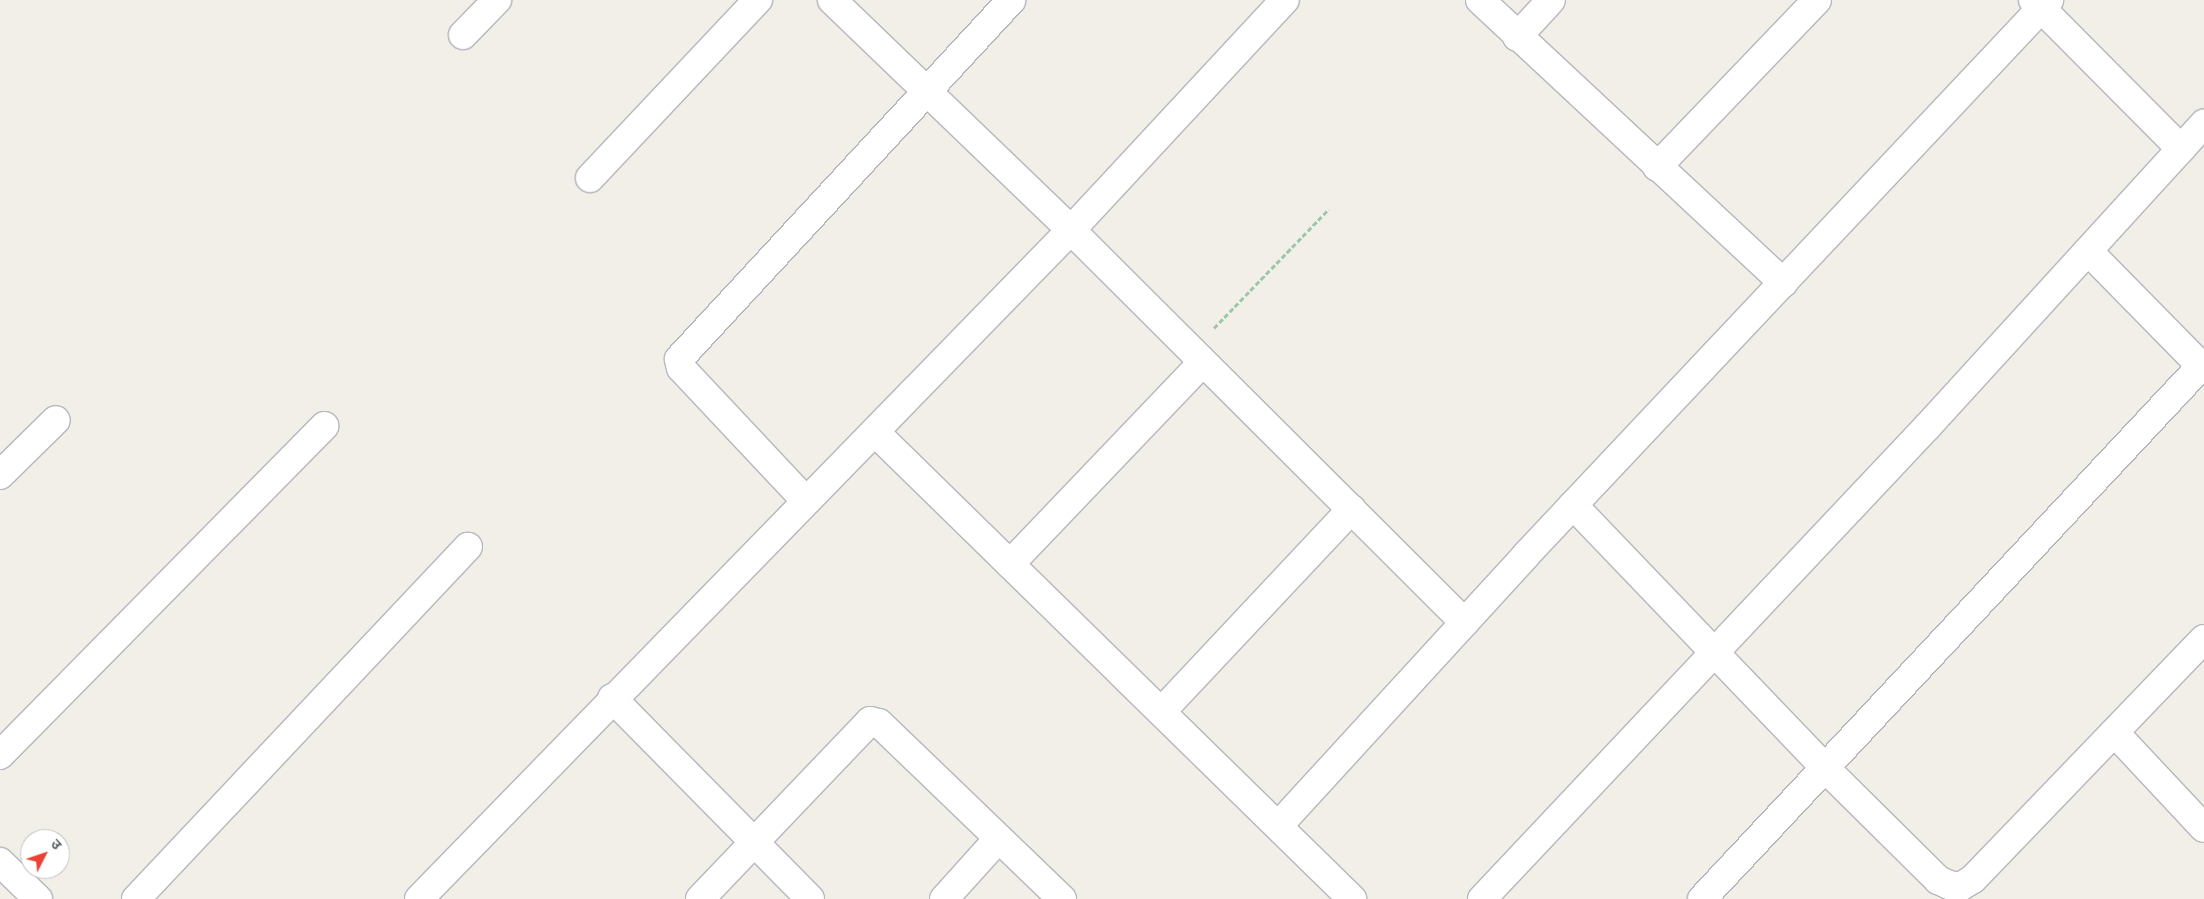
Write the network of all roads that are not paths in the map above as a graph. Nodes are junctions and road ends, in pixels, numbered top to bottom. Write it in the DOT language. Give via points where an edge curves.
graph roads {
  1 [pos="497,0"];
  2 [pos="758,0"];
  3 [pos="832,0"];
  4 [pos="1011,0"];
  5 [pos="1480,0"];
  6 [pos="1552,0"];
  7 [pos="1817,0"];
  8 [pos="1282,1"];
  9 [pos="2041,3"];
  10 [pos="462,35"];
  11 [pos="1517,37"];
  12 [pos="926,92"];
  13 [pos="2204,124"];
  14 [pos="2181,149"];
  15 [pos="1657,167"];
  16 [pos="590,178"];
  17 [pos="1071,230"];
  18 [pos="2088,251"];
  19 [pos="1782,283"];
  20 [pos="1196,357"];
  21 [pos="2203,366"];
  22 [pos="56,420"];
  23 [pos="324,426"];
  24 [pos="875,432"];
  25 [pos="0,475"];
  26 [pos="805,500"];
  27 [pos="1573,505"];
  28 [pos="1352,509"];
  29 [pos="468,547"];
  30 [pos="1010,564"];
  31 [pos="1465,623"];
  32 [pos="2204,639"];
  33 [pos="1712,653"];
  34 [pos="612,698"];
  35 [pos="1162,711"];
  36 [pos="2115,733"];
  37 [pos="0,755"];
  38 [pos="1824,768"];
  39 [pos="1279,825"];
  40 [pos="2204,828"];
  41 [pos="998,839"];
  42 [pos="755,843"];
  43 [pos="5,877"];
  44 [pos="38,899"];
  45 [pos="136,899"];
  46 [pos="419,899"];
  47 [pos="700,899"];
  48 [pos="810,899"];
  49 [pos="944,899"];
  50 [pos="1062,899"];
  51 [pos="1352,899"];
  52 [pos="1482,899"];
  53 [pos="1702,899"];
  1 -- 10 [label="street"];
  2 -- 16 [label="street"];
  3 -- 12 [label="street"];
  4 -- 12 [label="street"];
  5 -- 11 [label="street"];
  6 -- 11 [label="street"];
  7 -- 15 [label="street"];
  8 -- 17 [label="street"];
  9 -- 14 [label="street"];
  9 -- 19 [label="street"];
  11 -- 15 [label="street"];
  12 -- 17 [label="street"];
  12 -- 26 [label="street" via="680,359 681,368"];
  13 -- 14 [label="street"];
  14 -- 18 [label="street"];
  15 -- 19 [label="street"];
  17 -- 20 [label="street"];
  17 -- 24 [label="street"];
  18 -- 21 [label="street"];
  18 -- 33 [label="street" via="1927,427"];
  19 -- 27 [label="street"];
  20 -- 28 [label="street"];
  20 -- 30 [label="street"];
  21 -- 38 [label="street"];
  22 -- 25 [label="street"];
  23 -- 37 [label="street"];
  24 -- 26 [label="street"];
  24 -- 30 [label="street"];
  26 -- 34 [label="street"];
  27 -- 31 [label="street"];
  27 -- 33 [label="street"];
  28 -- 31 [label="street"];
  28 -- 35 [label="street"];
  29 -- 45 [label="street"];
  30 -- 35 [label="street"];
  31 -- 39 [label="street"];
  32 -- 36 [label="street"];
  33 -- 38 [label="street"];
  33 -- 52 [label="street"];
  34 -- 42 [label="street"];
  34 -- 46 [label="street"];
  35 -- 39 [label="street"];
  36 -- 38 [label="street" via="1972,879 1960,886 1938,880"];
  36 -- 40 [label="street"];
  38 -- 53 [label="street"];
  39 -- 51 [label="street"];
  41 -- 42 [label="street" via="880,723 870,721"];
  41 -- 49 [label="street"];
  41 -- 50 [label="street"];
  42 -- 47 [label="street"];
  42 -- 48 [label="street"];
  43 -- 44 [label="street"];
}
